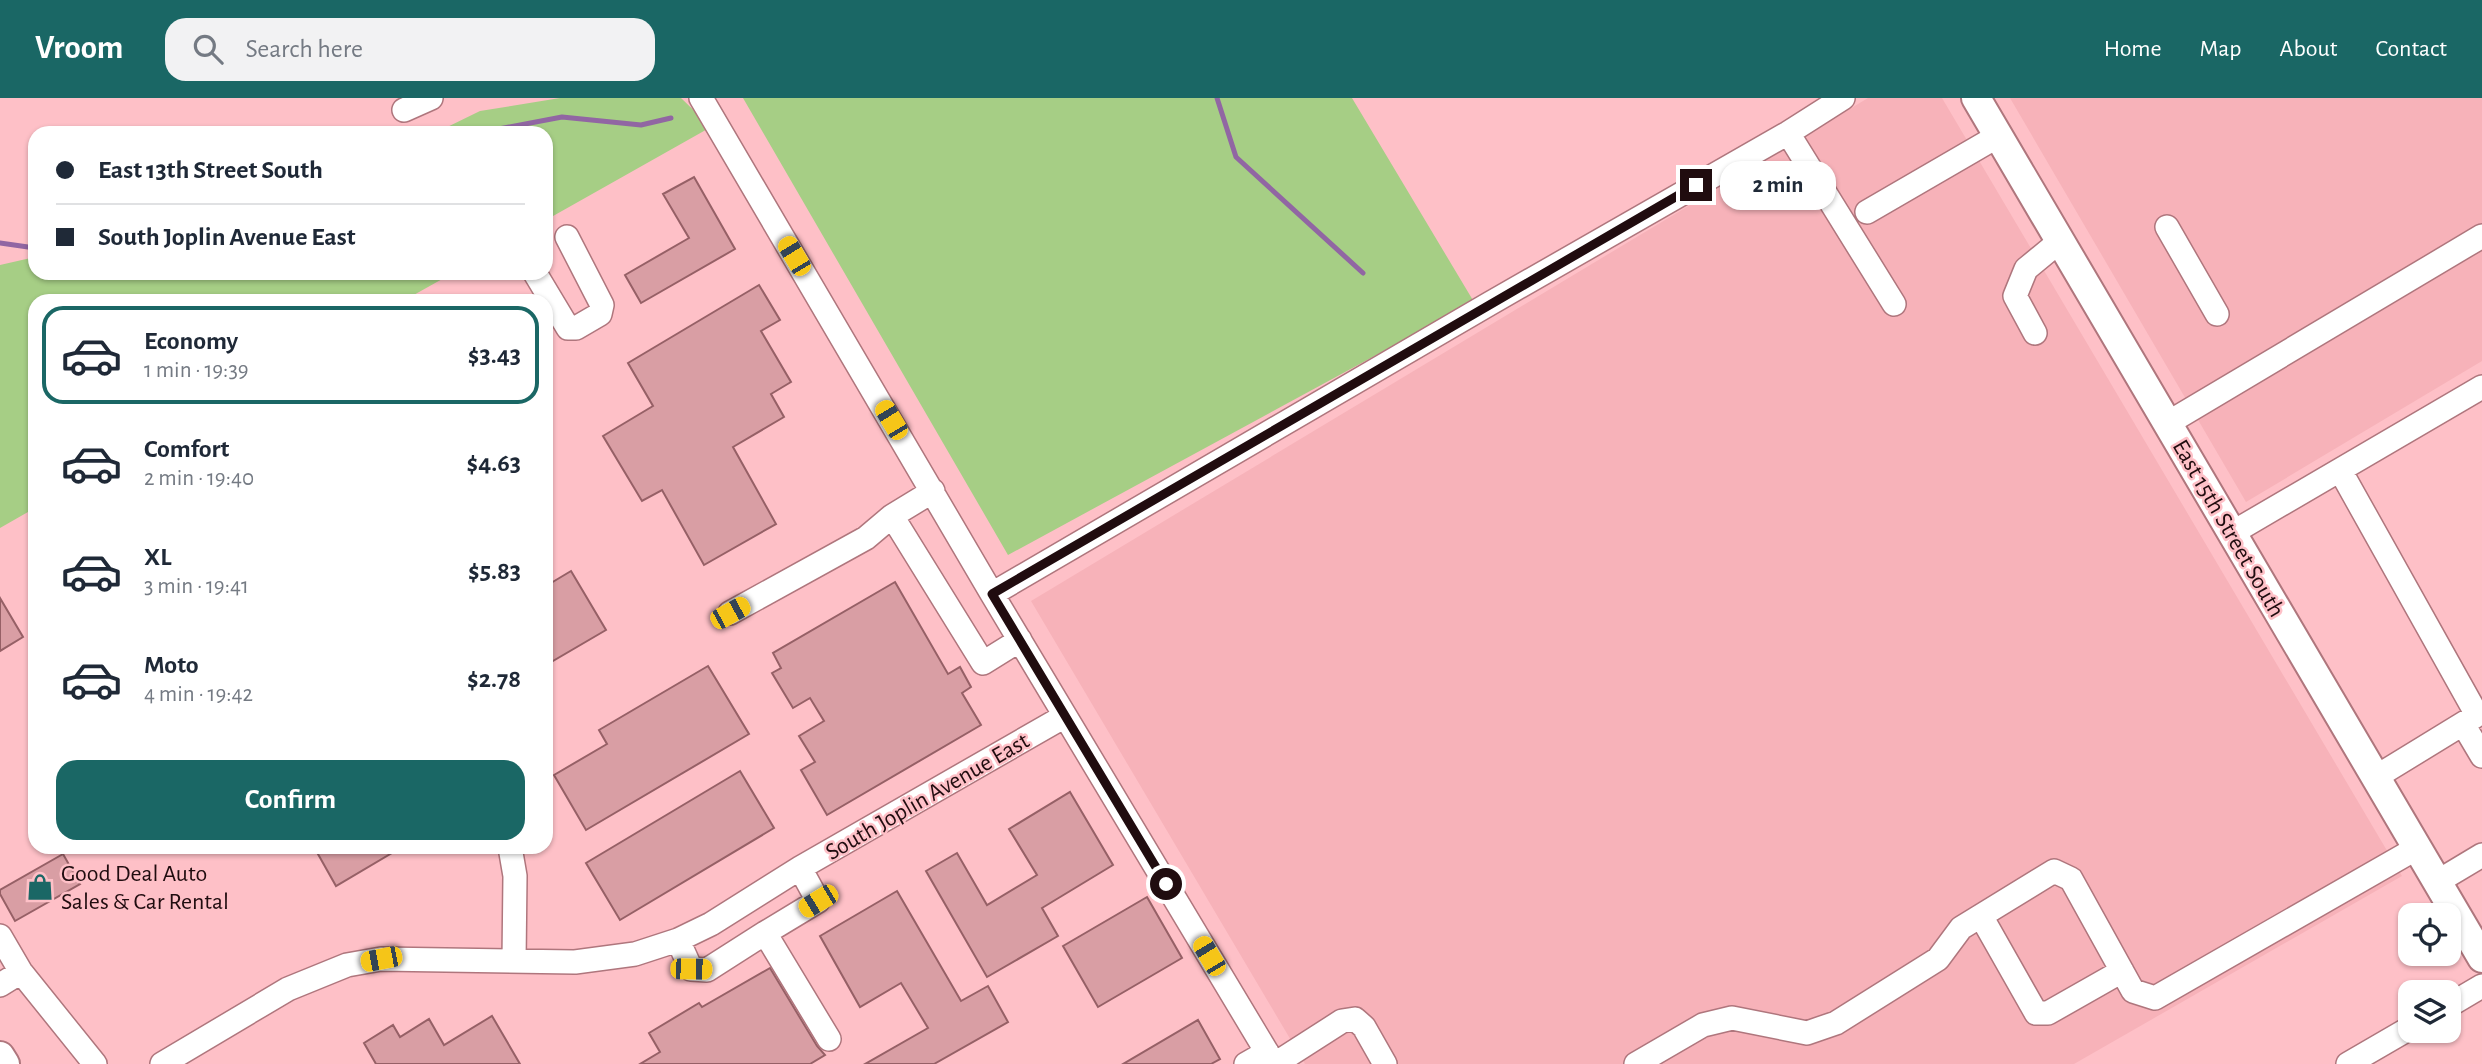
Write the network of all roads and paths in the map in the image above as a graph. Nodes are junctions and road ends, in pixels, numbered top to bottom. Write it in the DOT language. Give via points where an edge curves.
graph roads {
  1 [pos="431,98"];
  2 [pos="701,98"];
  3 [pos="1843,98"];
  4 [pos="1976,98"];
  5 [pos="404,110"];
  6 [pos="1788,133"];
  7 [pos="1998,136"];
  8 [pos="1867,212"];
  9 [pos="2167,227"];
  10 [pos="2482,236"];
  11 [pos="567,237"];
  12 [pos="2060,241"];
  13 [pos="553,303"];
  14 [pos="1894,304"];
  15 [pos="2217,314"];
  16 [pos="2035,333"];
  17 [pos="2482,387"];
  18 [pos="2168,423"];
  19 [pos="2340,470"];
  20 [pos="933,491"];
  21 [pos="892,516"];
  22 [pos="2232,533"];
  23 [pos="992,594"];
  24 [pos="730,613"];
  25 [pos="1020,640"];
  26 [pos="1065,716"];
  27 [pos="2474,717"];
  28 [pos="2482,755"];
  29 [pos="2376,777"];
  30 [pos="2417,848"];
  31 [pos="511,854"];
  32 [pos="2482,855"];
  33 [pos="800,868"];
  34 [pos="2437,882"];
  35 [pos="1981,916"];
  36 [pos="765,933"];
  37 [pos="0,936"];
  38 [pos="678,940"];
  39 [pos="2482,958"];
  40 [pos="514,961"];
  41 [pos="2122,971"];
  42 [pos="21,972"];
  43 [pos="0,985"];
  44 [pos="2482,986"];
  45 [pos="2461,998"];
  46 [pos="2398,1035"];
  47 [pos="829,1039"];
  48 [pos="1272,1060"];
  49 [pos="95,1064"];
  50 [pos="162,1064"];
  51 [pos="1246,1064"];
  52 [pos="1385,1064"];
  53 [pos="1636,1064"];
  54 [pos="2348,1064"];
  1 -- 5 [label="street"];
  2 -- 20 [label="street"];
  3 -- 6 [label="street"];
  4 -- 7 [label="main road, East 15th Street South"];
  6 -- 14 [label="street"];
  6 -- 23 [label="street"];
  7 -- 8 [label="street"];
  7 -- 12 [label="main road, East 15th Street South"];
  9 -- 15 [label="street"];
  10 -- 18 [label="street"];
  11 -- 13 [label="street" via="602,305 600,314 568,328"];
  12 -- 16 [label="street" via="2026,269 2015,296"];
  12 -- 18 [label="main road, East 15th Street South"];
  17 -- 19 [label="street"];
  18 -- 22 [label="main road, East 15th Street South"];
  19 -- 22 [label="street"];
  19 -- 27 [label="street"];
  20 -- 21 [label="street"];
  20 -- 23 [label="street"];
  21 -- 24 [label="street" via="866,538"];
  21 -- 25 [label="street" via="983,663"];
  22 -- 29 [label="main road, East 15th Street South"];
  23 -- 25 [label="street"];
  25 -- 26 [label="street"];
  26 -- 33 [label="street, South Joplin Avenue East"];
  26 -- 48 [label="street"];
  27 -- 28 [label="street"];
  27 -- 29 [label="street"];
  29 -- 30 [label="main road, East 15th Street South"];
  30 -- 34 [label="main road, East 15th Street South"];
  30 -- 41 [label="street" via="2155,999 2133,991"];
  31 -- 40 [label="street"];
  32 -- 34 [label="street"];
  33 -- 36 [label="street" via="818,901"];
  33 -- 38 [label="street, South Joplin Avenue East"];
  34 -- 39 [label="main road, East 15th Street South"];
  35 -- 41 [label="street" via="2036,1013 2048,1013"];
  35 -- 41 [label="street" via="2054,871 2071,879"];
  35 -- 53 [label="street" via="1961,928 1938,959 1836,1023 1807,1034 1731,1018 1703,1025"];
  36 -- 38 [label="street" via="707,970 691,969"];
  36 -- 47 [label="street"];
  37 -- 42 [label="street"];
  38 -- 40 [label="street, South Joplin Avenue East" via="623,956 575,962"];
  40 -- 50 [label="street, South Joplin Avenue East" via="381,959 347,965 288,989"];
  42 -- 43 [label="street"];
  42 -- 49 [label="street"];
  44 -- 45 [label="street"];
  46 -- 54 [label="street"];
  48 -- 51 [label="street"];
  48 -- 52 [label="street" via="1342,1021 1355,1019"];
}
